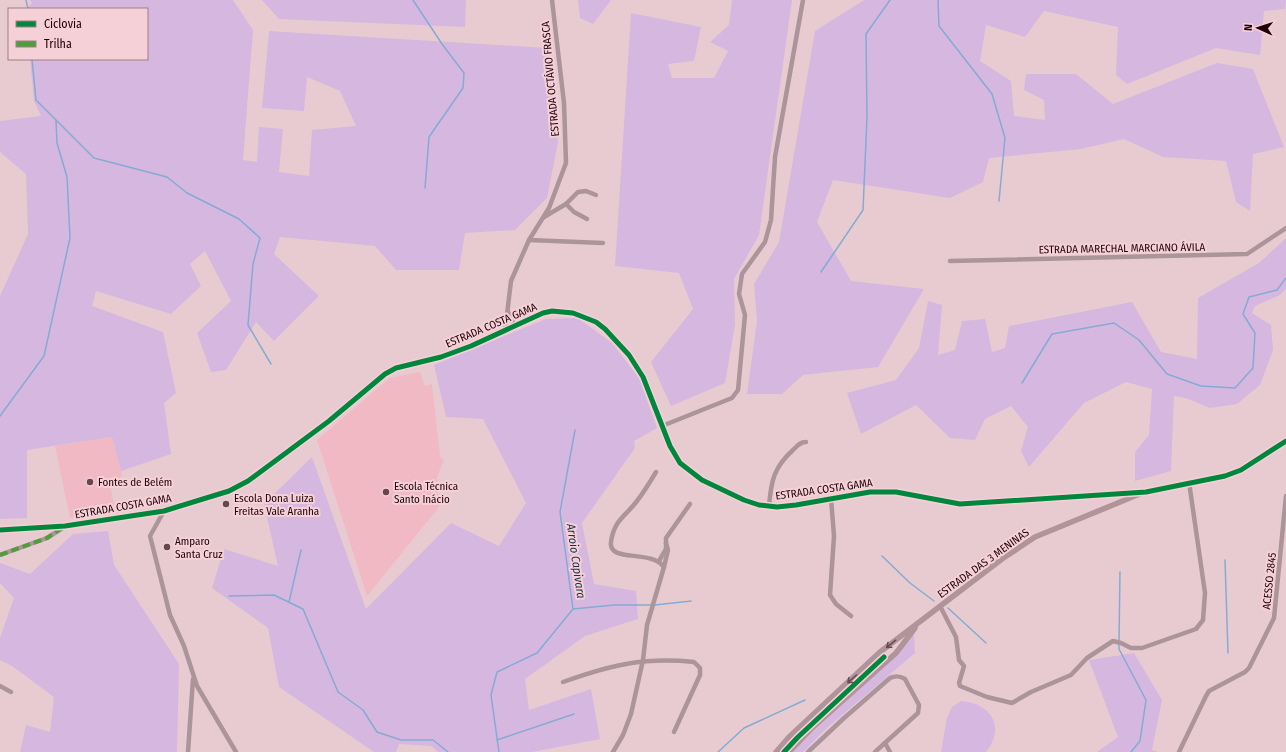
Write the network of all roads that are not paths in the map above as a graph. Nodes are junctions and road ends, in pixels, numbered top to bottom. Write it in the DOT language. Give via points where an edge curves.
graph roads {
  1 [pos="552,0"];
  2 [pos="804,0"];
  3 [pos="596,195"];
  4 [pos="566,204"];
  5 [pos="542,218"];
  6 [pos="587,219"];
  7 [pos="1286,228"];
  8 [pos="529,240"];
  9 [pos="602,243"];
  10 [pos="950,261"];
  11 [pos="508,312"];
  12 [pos="515,326"];
  13 [pos="505,330"];
  14 [pos="662,426"];
  15 [pos="1286,441"];
  16 [pos="806,442"];
  17 [pos="656,472"];
  18 [pos="1189,482"];
  19 [pos="1146,492"];
  20 [pos="1109,493"];
  21 [pos="1286,496"];
  22 [pos="832,498"];
  23 [pos="690,504"];
  24 [pos="769,506"];
  25 [pos="1108,506"];
  26 [pos="164,511"];
  27 [pos="65,526"];
  28 [pos="0,530"];
  29 [pos="666,544"];
  30 [pos="0,555"];
  31 [pos="659,561"];
  32 [pos="664,567"];
  33 [pos="940,606"];
  34 [pos="850,616"];
  35 [pos="924,619"];
  36 [pos="643,660"];
  37 [pos="193,674"];
  38 [pos="563,682"];
  39 [pos="0,686"];
  40 [pos="11,692"];
  41 [pos="674,732"];
  42 [pos="885,743"];
  43 [pos="188,752"];
  44 [pos="236,752"];
  45 [pos="613,752"];
  46 [pos="776,752"];
  47 [pos="789,752"];
  48 [pos="808,752"];
  49 [pos="875,752"];
  50 [pos="890,752"];
  51 [pos="1179,752"];
  1 -- 5 [label="street, ESTRADA OCTÁVIO FRASCA" via="564,102 566,163 549,208"];
  2 -- 14 [label="street" via="775,157 771,220 765,242 742,274 739,294 745,315 738,390 732,398"];
  3 -- 4 [label="street" via="580,191"];
  4 -- 5 [label="street"];
  4 -- 6 [label="street"];
  5 -- 8 [label="street, ESTRADA OCTÁVIO FRASCA"];
  7 -- 10 [label="street, ESTRADA MARECHAL MARCIANO ÁVILA" via="1247,254"];
  8 -- 9 [label="street"];
  8 -- 11 [label="street, ESTRADA OCTÁVIO FRASCA" via="511,281"];
  11 -- 12 [label="street"];
  11 -- 13 [label="street, ESTRADA OCTÁVIO FRASCA"];
  12 -- 13 [label="main road, ESTRADA COSTA GAMA"];
  12 -- 14 [label="main road, ESTRADA COSTA GAMA" via="552,311 573,313 596,322 615,339 643,377"];
  13 -- 26 [label="main road, ESTRADA COSTA GAMA" via="441,357 396,368 248,481 229,491"];
  14 -- 24 [label="main road, ESTRADA COSTA GAMA" via="680,463 690,472 744,500"];
  15 -- 18 [label="main road, ESTRADA COSTA GAMA" via="1241,470 1225,476"];
  16 -- 24 [label="street" via="799,444 777,467"];
  17 -- 31 [label="street" via="637,502 616,524 610,545 618,554"];
  18 -- 19 [label="main road, ESTRADA COSTA GAMA"];
  18 -- 33 [label="street" via="1205,593 1203,620 1196,629 1142,648 1131,648 1113,641 1087,658 1071,675 1031,692 1017,701 1007,702 960,686 964,666 959,660 956,637"];
  19 -- 20 [label="main road, ESTRADA COSTA GAMA"];
  19 -- 25 [label="main road, ESTRADA DAS 3 MENINAS"];
  20 -- 22 [label="main road, ESTRADA COSTA GAMA" via="960,504 883,492 857,493"];
  20 -- 25 [label="main road"];
  21 -- 51 [label="street, ACESSO 2845" via="1274,618 1249,668 1206,696"];
  22 -- 24 [label="main road, ESTRADA COSTA GAMA" via="796,505"];
  22 -- 34 [label="street" via="834,536 830,595"];
  23 -- 29 [label="street" via="666,538"];
  25 -- 33 [label="main road, ESTRADA DAS 3 MENINAS" via="1035,537"];
  26 -- 27 [label="main road, ESTRADA COSTA GAMA"];
  26 -- 37 [label="street" via="152,531 151,542 170,615"];
  27 -- 28 [label="main road, ESTRADA COSTA GAMA"];
  27 -- 30 [label="street" via="47,538"];
  29 -- 31 [label="street"];
  29 -- 32 [label="street" via="668,550"];
  31 -- 32 [label="street"];
  32 -- 36 [label="street" via="647,625"];
  33 -- 35 [label="main road, ESTRADA DAS 3 MENINAS"];
  35 -- 46 [label="main road, ESTRADA DAS 3 MENINAS, one-way" via="874,658"];
  35 -- 47 [label="main road, ESTRADA DAS 3 MENINAS" via="896,652"];
  36 -- 38 [label="street" via="601,668"];
  36 -- 41 [label="street" via="694,662 700,668 700,675"];
  36 -- 45 [label="street" via="629,719"];
  37 -- 43 [label="street"];
  37 -- 44 [label="street" via="206,702"];
  39 -- 40 [label="street"];
  42 -- 48 [label="street" via="916,716 919,710 919,705 905,679 897,676 890,678"];
  42 -- 49 [label="street"];
  42 -- 50 [label="street"];
}
